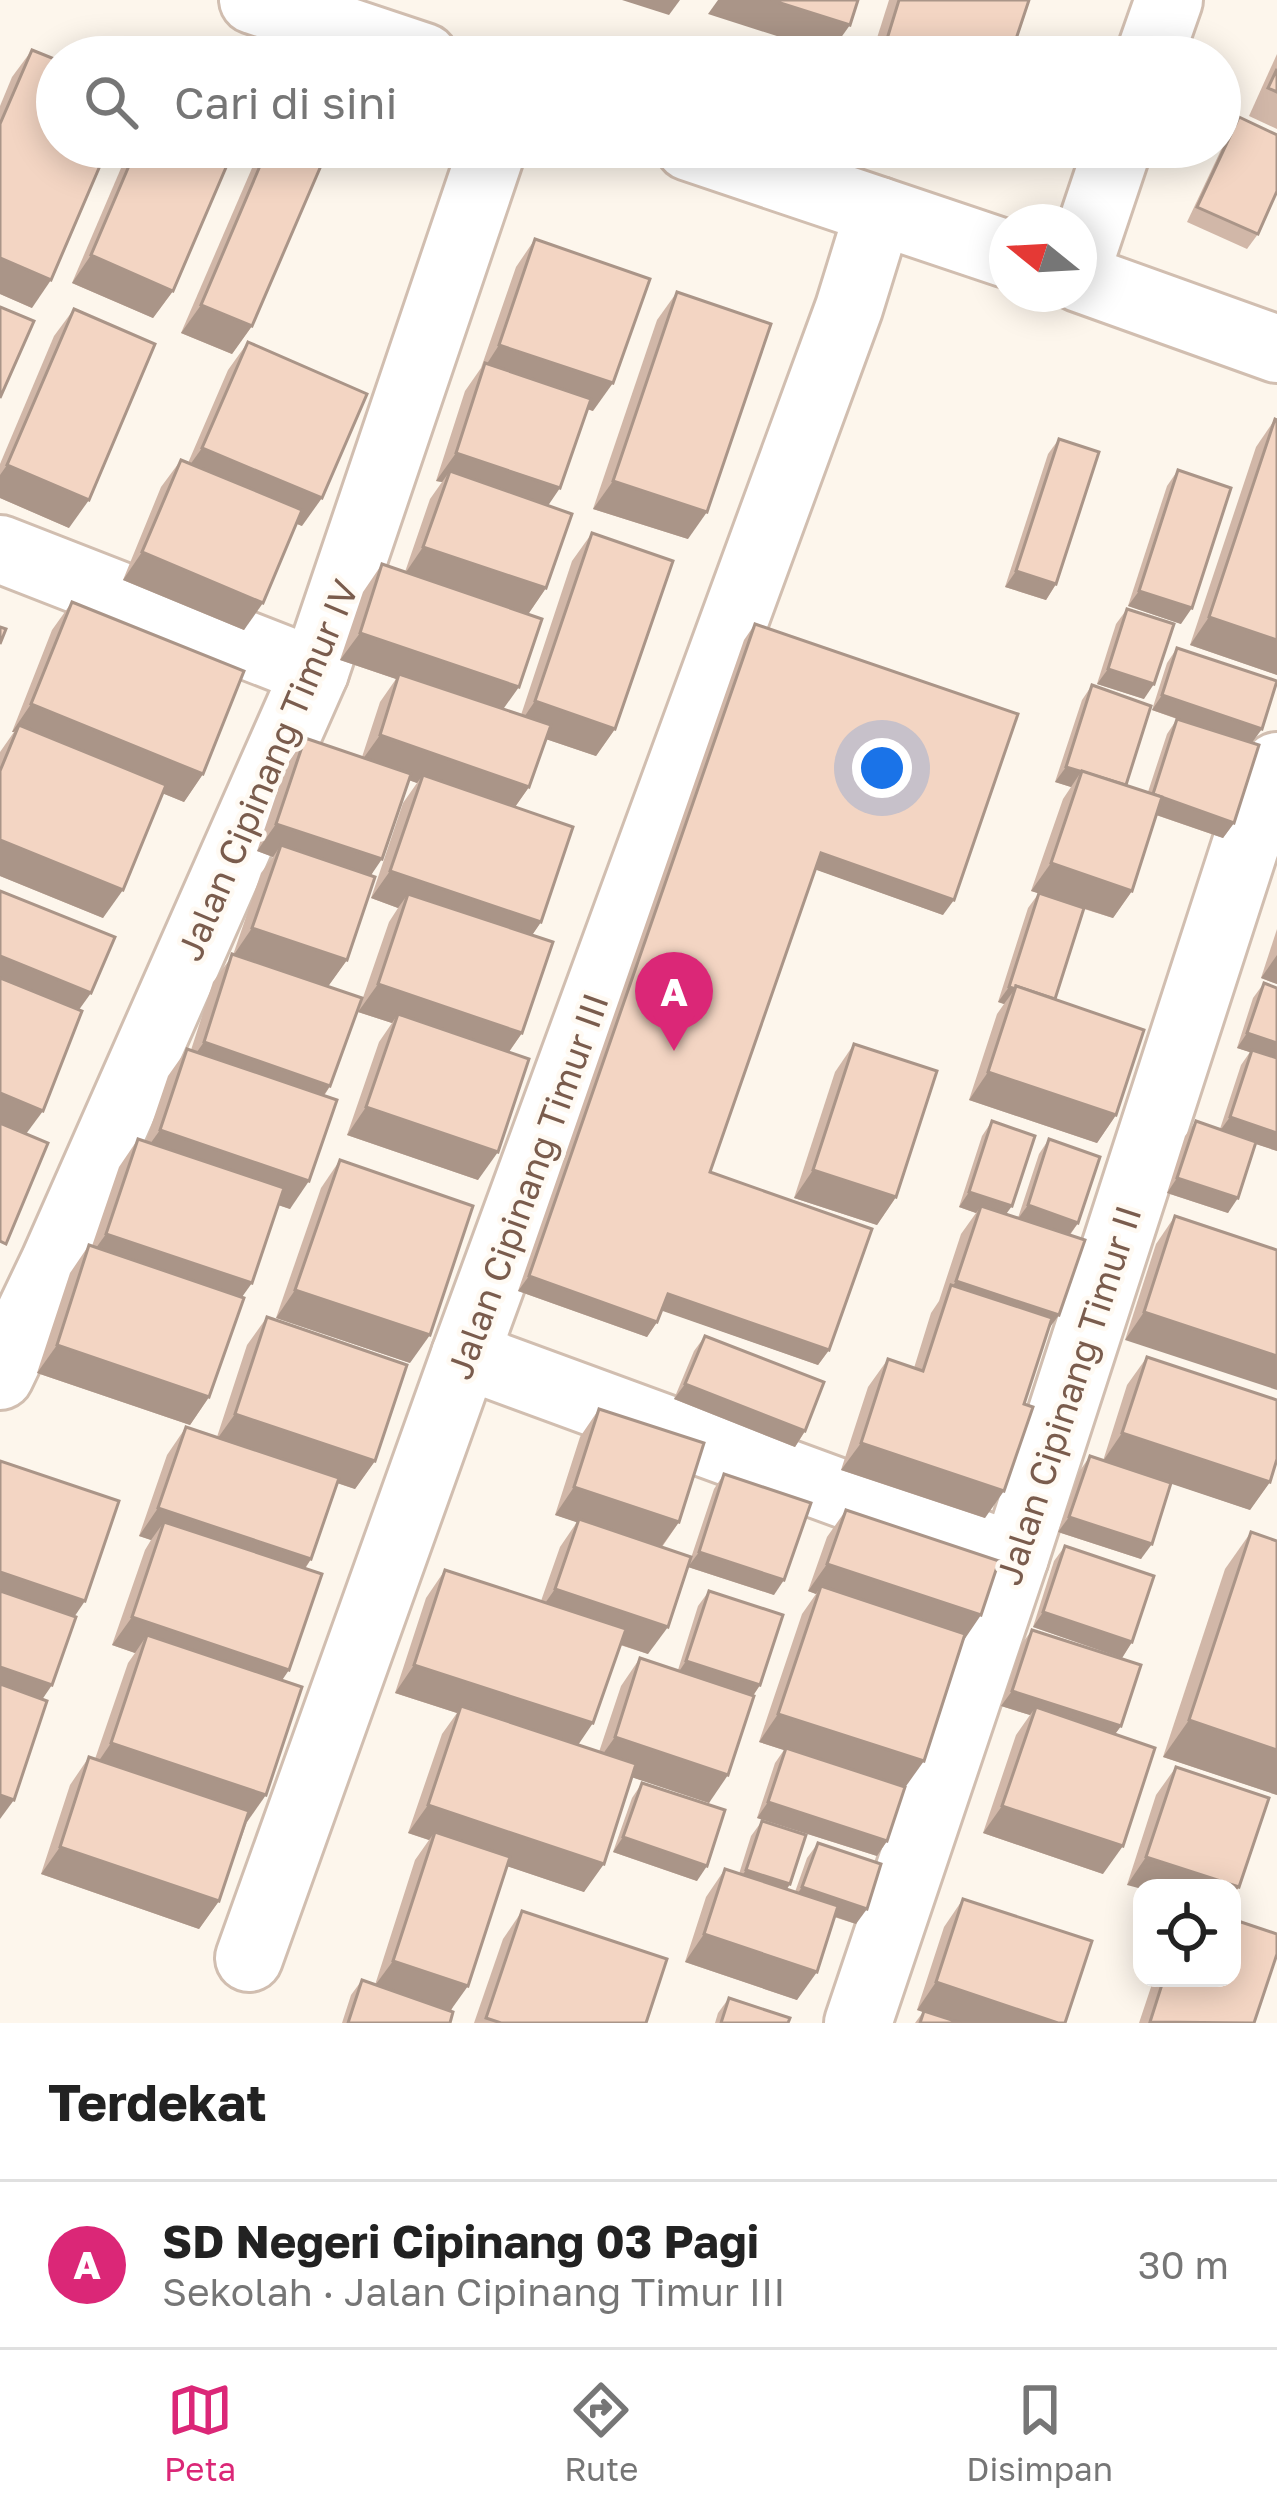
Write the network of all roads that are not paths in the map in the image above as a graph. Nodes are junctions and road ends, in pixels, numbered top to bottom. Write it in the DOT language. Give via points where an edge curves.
graph roads {
  1 [pos="254,0"];
  2 [pos="1169,0"];
  3 [pos="402,33"];
  4 [pos="1156,36"];
  5 [pos="486,168"];
  6 [pos="751,168"];
  7 [pos="1111,168"];
  8 [pos="1097,209"];
  9 [pos="879,211"];
  10 [pos="989,248"];
  11 [pos="1097,285"];
  12 [pos="1277,350"];
  13 [pos="0,549"];
  14 [pos="315,672"];
  15 [pos="1277,766"];
  16 [pos="465,1355"];
  17 [pos="0,1376"];
  18 [pos="1016,1557"];
  19 [pos="249,1958"];
  20 [pos="858,2023"];
  1 -- 3 [label="street"];
  2 -- 4 [label="street"];
  5 -- 14 [label="street, Jalan Cipinang Timur IV"];
  6 -- 9 [label="street"];
  7 -- 8 [label="street"];
  9 -- 10 [label="street"];
  9 -- 16 [label="street, Jalan Cipinang Timur III"];
  11 -- 12 [label="street"];
  13 -- 14 [label="street"];
  14 -- 17 [label="street, Jalan Cipinang Timur IV"];
  15 -- 18 [label="street, Jalan Cipinang Timur II"];
  16 -- 18 [label="street"];
  16 -- 19 [label="street, Jalan Cipinang Timur III"];
  18 -- 20 [label="street, Jalan Cipinang Timur II"];
}
